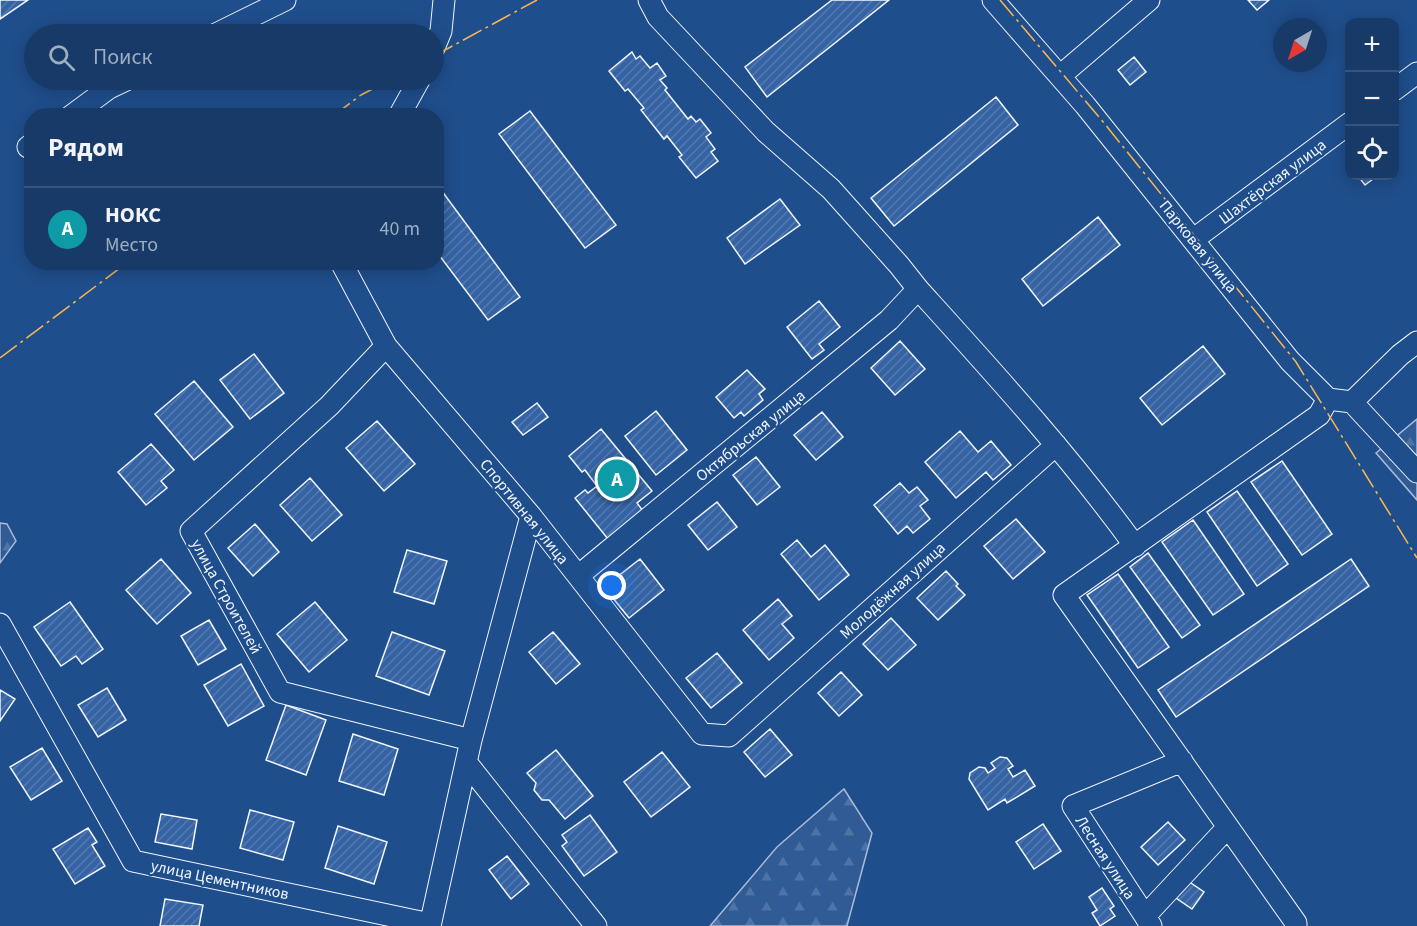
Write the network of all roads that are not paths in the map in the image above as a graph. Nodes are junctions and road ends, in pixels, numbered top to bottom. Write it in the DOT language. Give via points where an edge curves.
graph roads {
  1 [pos="285,0"];
  2 [pos="444,0"];
  3 [pos="649,0"];
  4 [pos="993,0"];
  5 [pos="1149,0"];
  6 [pos="236,24"];
  7 [pos="442,24"];
  8 [pos="1417,73"];
  9 [pos="1060,76"];
  10 [pos="1399,87"];
  11 [pos="106,90"];
  12 [pos="413,90"];
  13 [pos="82,108"];
  14 [pos="403,108"];
  15 [pos="1346,126"];
  16 [pos="1194,239"];
  17 [pos="345,270"];
  18 [pos="918,289"];
  19 [pos="1417,342"];
  20 [pos="386,346"];
  21 [pos="1328,399"];
  22 [pos="1353,402"];
  23 [pos="1056,445"];
  24 [pos="1417,472"];
  25 [pos="531,516"];
  26 [pos="1135,546"];
  27 [pos="578,576"];
  28 [pos="0,624"];
  29 [pos="729,736"];
  30 [pos="471,740"];
  31 [pos="1182,761"];
  32 [pos="466,762"];
  33 [pos="1228,827"];
  34 [pos="1148,921"];
  35 [pos="430,925"];
  36 [pos="596,926"];
  37 [pos="1296,926"];
  1 -- 6 [label="street"];
  2 -- 7 [label="street"];
  3 -- 18 [label="street" via="665,25 766,132 831,189"];
  4 -- 9 [label="street, Парковая улица"];
  5 -- 9 [label="street"];
  8 -- 10 [label="street"];
  9 -- 16 [label="street, Парковая улица"];
  11 -- 13 [label="street"];
  12 -- 14 [label="street"];
  15 -- 16 [label="street, Шахтёрская улица"];
  16 -- 21 [label="street, Парковая улица" via="1290,361"];
  17 -- 20 [label="street, Спортивная улица"];
  18 -- 23 [label="street"];
  18 -- 27 [label="street, Октябрьская улица" via="889,320"];
  19 -- 22 [label="street"];
  20 -- 25 [label="street, Спортивная улица"];
  20 -- 30 [label="street, улица Строителей" via="329,406 191,531 280,692"];
  21 -- 22 [label="street"];
  21 -- 26 [label="street" via="1319,415"];
  22 -- 24 [label="street"];
  23 -- 26 [label="street"];
  23 -- 29 [label="street, Молодёжная улица"];
  25 -- 27 [label="street, Спортивная улица"];
  25 -- 30 [label="street"];
  26 -- 31 [label="street" via="1065,595"];
  27 -- 29 [label="street, Спортивная улица" via="702,734"];
  28 -- 35 [label="street, улица Цементников" via="133,861"];
  30 -- 32 [label="street"];
  31 -- 33 [label="street"];
  31 -- 34 [label="street, Лесная улица" via="1073,806"];
  32 -- 35 [label="street"];
  32 -- 36 [label="street"];
  33 -- 34 [label="street, Лесная улица"];
  33 -- 37 [label="street"];
}
